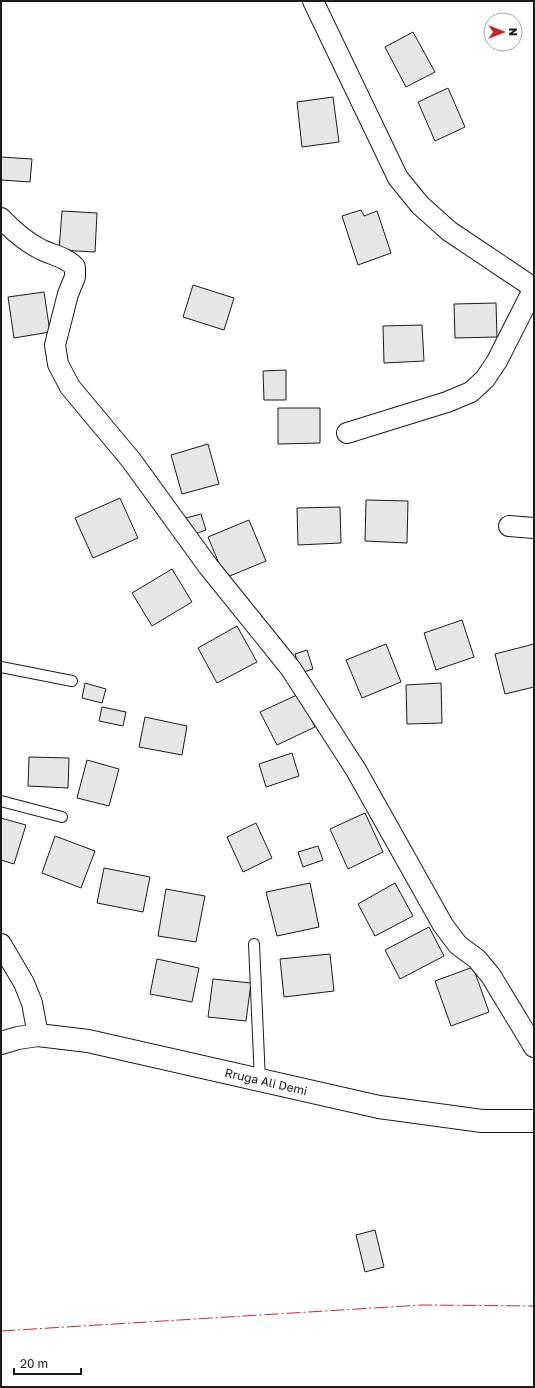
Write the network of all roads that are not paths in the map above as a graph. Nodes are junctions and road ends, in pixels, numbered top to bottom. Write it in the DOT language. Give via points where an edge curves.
graph roads {
  1 [pos="313,1"];
  2 [pos="1,218"];
  3 [pos="347,433"];
  4 [pos="509,526"];
  5 [pos="534,528"];
  6 [pos="1,667"];
  7 [pos="72,681"];
  8 [pos="1,801"];
  9 [pos="62,816"];
  10 [pos="1,944"];
  11 [pos="254,944"];
  12 [pos="38,1035"];
  13 [pos="1,1043"];
  14 [pos="534,1048"];
  15 [pos="260,1081"];
  16 [pos="534,1121"];
  1 -- 3 [label="street" via="398,178 420,206 449,231 534,288 497,361 485,379 471,392"];
  2 -- 14 [label="street" via="29,243 69,260 75,267 75,277 55,345 58,364 70,387 130,460 208,566 291,669 356,770 443,925 458,945 477,959 491,976"];
  4 -- 5 [label="street"];
  6 -- 7 [label="lane"];
  8 -- 9 [label="lane"];
  10 -- 12 [label="street" via="24,983 32,1003"];
  11 -- 15 [label="lane"];
  12 -- 13 [label="main road, Rruga Ali Demi"];
  12 -- 15 [label="main road, Rruga Ali Demi" via="88,1041"];
  15 -- 16 [label="main road, Rruga Ali Demi" via="379,1107 430,1115 482,1121"];
}
